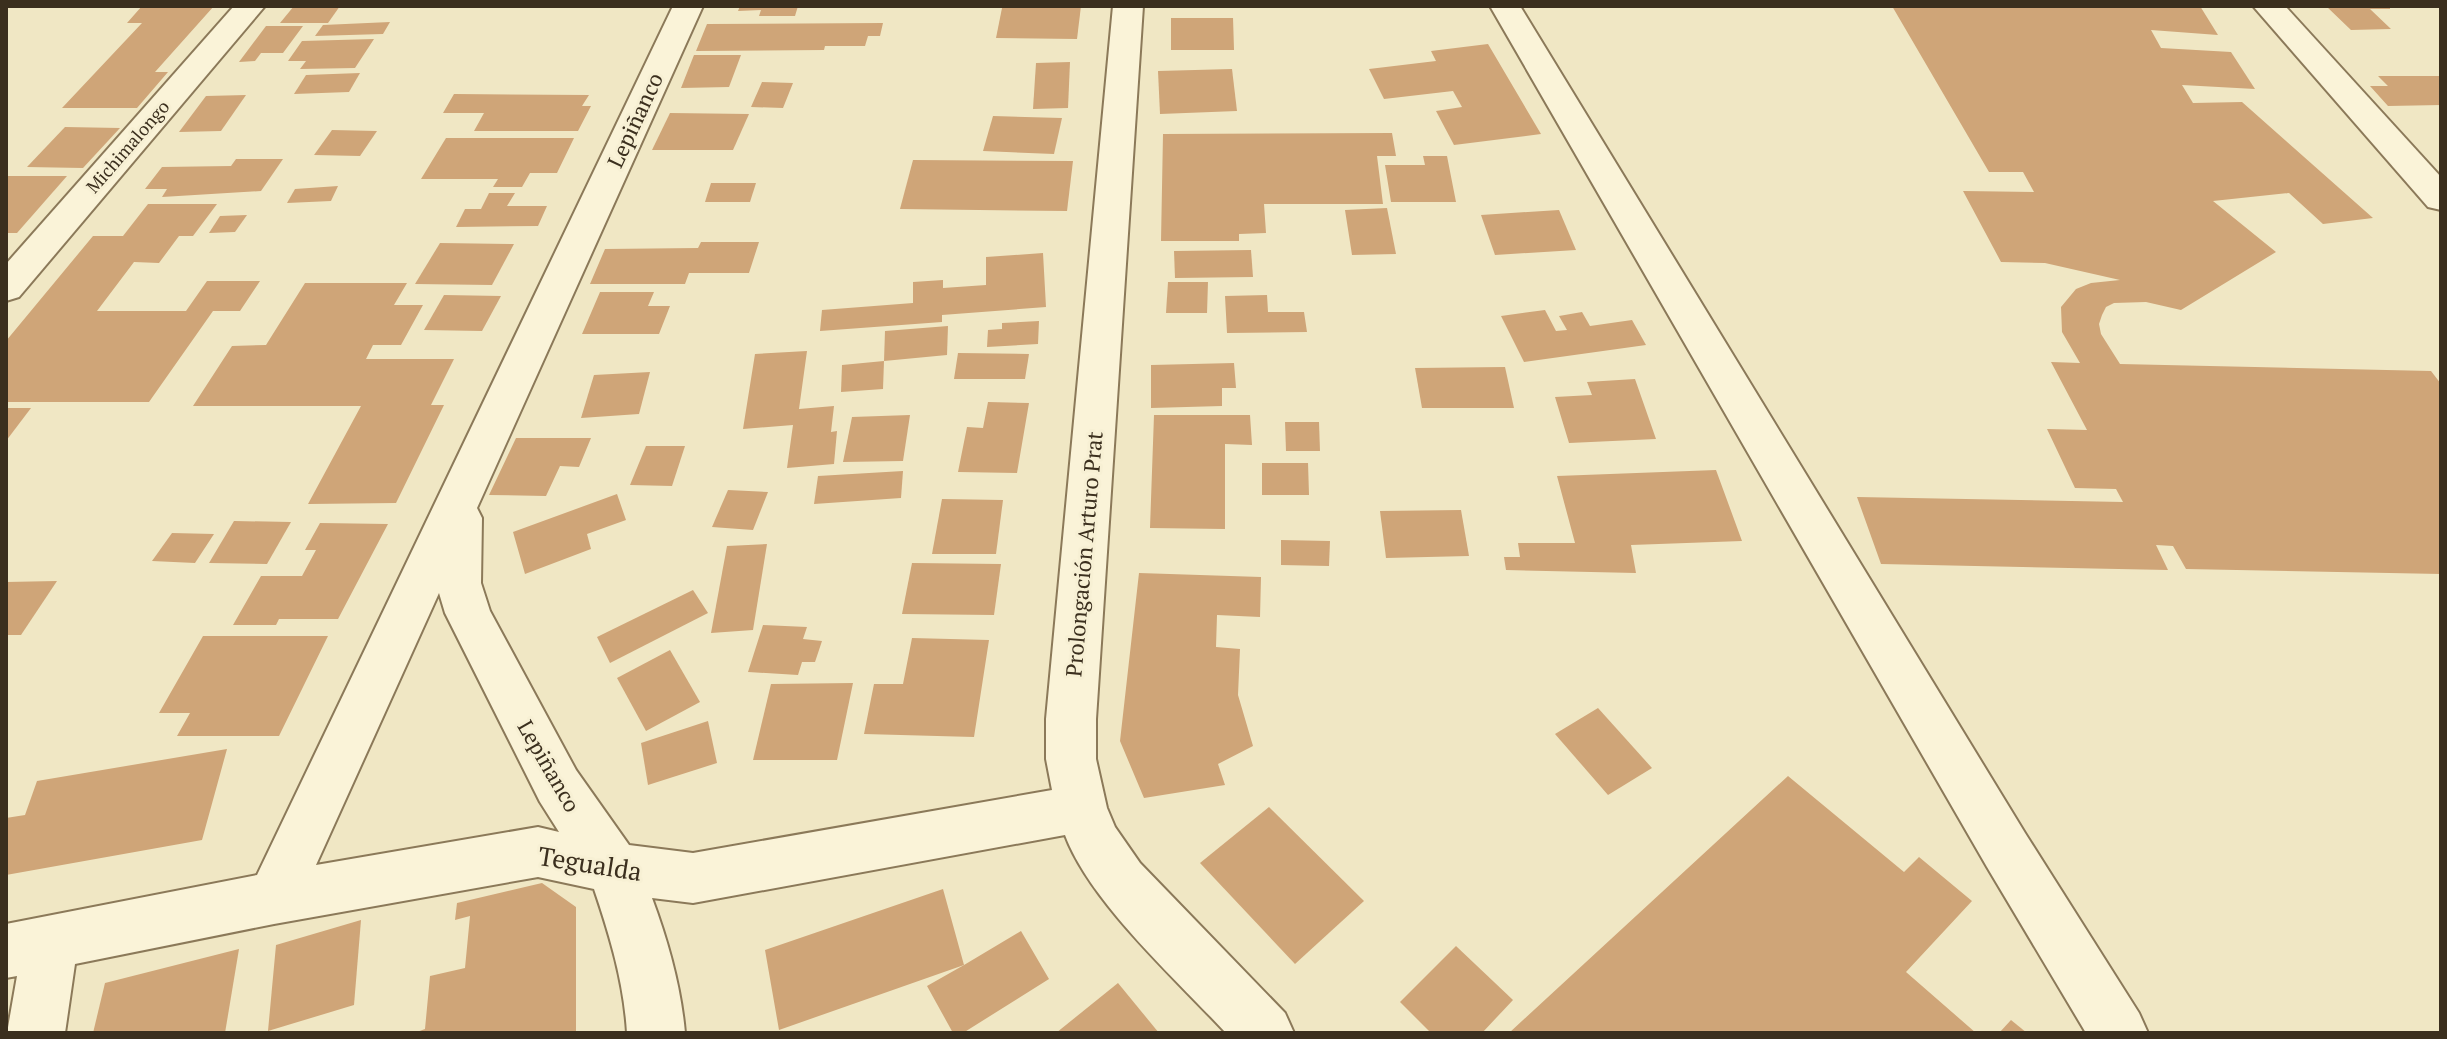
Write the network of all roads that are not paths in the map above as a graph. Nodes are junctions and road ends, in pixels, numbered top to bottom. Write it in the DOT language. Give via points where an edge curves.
graph roads {
  1 [pos="250,6"];
  2 [pos="688,6"];
  3 [pos="1128,6"];
  4 [pos="1505,6"];
  5 [pos="2268,6"];
  6 [pos="2441,199"];
  7 [pos="6,288"];
  8 [pos="462,496"];
  9 [pos="1081,808"];
  10 [pos="614,868"];
  11 [pos="274,898"];
  12 [pos="28,946"];
  13 [pos="36,1033"];
  14 [pos="656,1033"];
  15 [pos="1265,1033"];
  16 [pos="2119,1033"];
  1 -- 7 [label="street, Michimalongo"];
  2 -- 8 [label="street, Lepiñanco"];
  3 -- 9 [label="street, Prolongación Arturo Prat" via="1071,719 1071,759"];
  4 -- 16 [label="street"];
  5 -- 6 [label="street"];
  8 -- 10 [label="street, Lepiñanco" via="458,583 468,613 558,786"];
  8 -- 11 [label="street, Lepiñanco"];
  9 -- 10 [label="street, Tegualda" via="693,878"];
  9 -- 15 [label="street, Prolongación Arturo Prat" via="1094,842 1121,881"];
  10 -- 11 [label="street, Tegualda" via="538,852"];
  10 -- 14 [label="street, Lepiñanco" via="637,933"];
  11 -- 12 [label="street, Tegualda"];
  12 -- 13 [label="street"];
}
